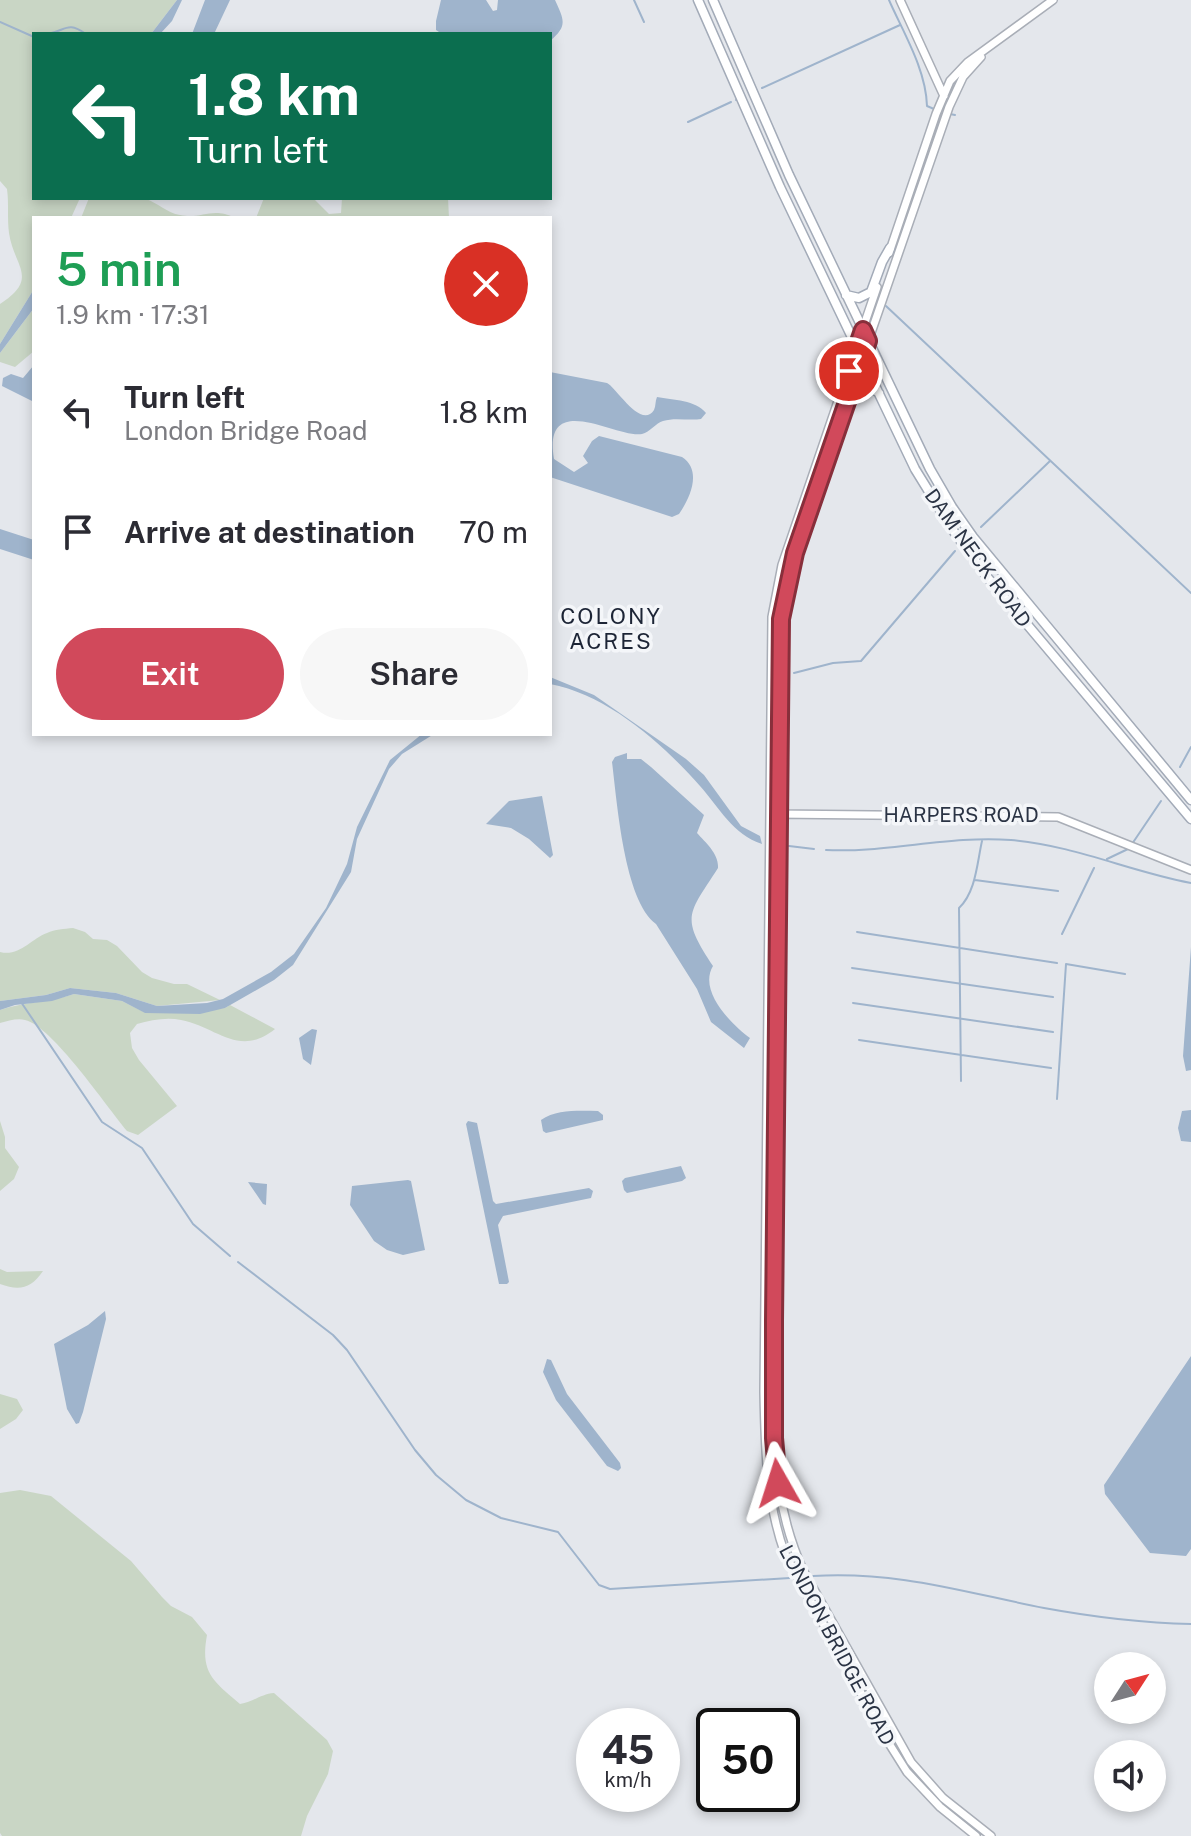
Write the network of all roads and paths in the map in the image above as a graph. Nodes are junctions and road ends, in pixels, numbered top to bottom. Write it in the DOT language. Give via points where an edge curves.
graph roads {
  1 [pos="698,0"];
  2 [pos="713,0"];
  3 [pos="900,0"];
  4 [pos="1053,0"];
  5 [pos="904,9"];
  6 [pos="988,49"];
  7 [pos="943,95"];
  8 [pos="940,104"];
  9 [pos="931,159"];
  10 [pos="890,248"];
  11 [pos="846,295"];
  12 [pos="863,330"];
  13 [pos="868,341"];
  14 [pos="857,348"];
  15 [pos="862,358"];
  16 [pos="879,393"];
  17 [pos="848,403"];
  18 [pos="1191,800"];
  19 [pos="774,814"];
  20 [pos="1191,822"];
  21 [pos="1191,870"];
  22 [pos="976,1836"];
  23 [pos="991,1836"];
  1 -- 14 [label="main road, DAM NECK ROAD"];
  2 -- 11 [label="main road, DAM NECK ROAD"];
  3 -- 5 [label="main road"];
  4 -- 6 [label="main road"];
  5 -- 7 [label="main road"];
  5 -- 8 [label="main road"];
  6 -- 7 [label="main road" via="960,69"];
  6 -- 9 [label="main road" via="956,90"];
  7 -- 8 [label="main road, LONDON BRIDGE ROAD"];
  7 -- 9 [label="main road"];
  8 -- 10 [label="main road, LONDON BRIDGE ROAD"];
  9 -- 13 [label="main road, LONDON BRIDGE ROAD"];
  10 -- 11 [label="main road" via="871,292 859,298"];
  10 -- 12 [label="main road, LONDON BRIDGE ROAD"];
  11 -- 12 [label="main road, DAM NECK ROAD"];
  12 -- 13 [label="main road, DAM NECK ROAD"];
  12 -- 14 [label="main road, LONDON BRIDGE ROAD"];
  13 -- 15 [label="main road, LONDON BRIDGE ROAD"];
  13 -- 18 [label="main road, DAM NECK ROAD" via="930,469 973,537"];
  14 -- 15 [label="main road, DAM NECK ROAD"];
  14 -- 19 [label="main road, LONDON BRIDGE ROAD" via="777,585 771,629"];
  15 -- 16 [label="main road, DAM NECK ROAD"];
  15 -- 17 [label="main road, LONDON BRIDGE ROAD"];
  16 -- 17 [label="main road" via="861,388"];
  16 -- 20 [label="main road, DAM NECK ROAD" via="915,469 952,529"];
  17 -- 19 [label="main road, LONDON BRIDGE ROAD" via="795,553 783,603"];
  19 -- 21 [label="main road, HARPERS ROAD" via="1058,817"];
  19 -- 22 [label="main road, LONDON BRIDGE ROAD" via="764,1392 776,1525 792,1569 885,1737 920,1787"];
  19 -- 23 [label="main road, LONDON BRIDGE ROAD" via="774,1438 784,1515 803,1570 902,1748 931,1785"];
}
